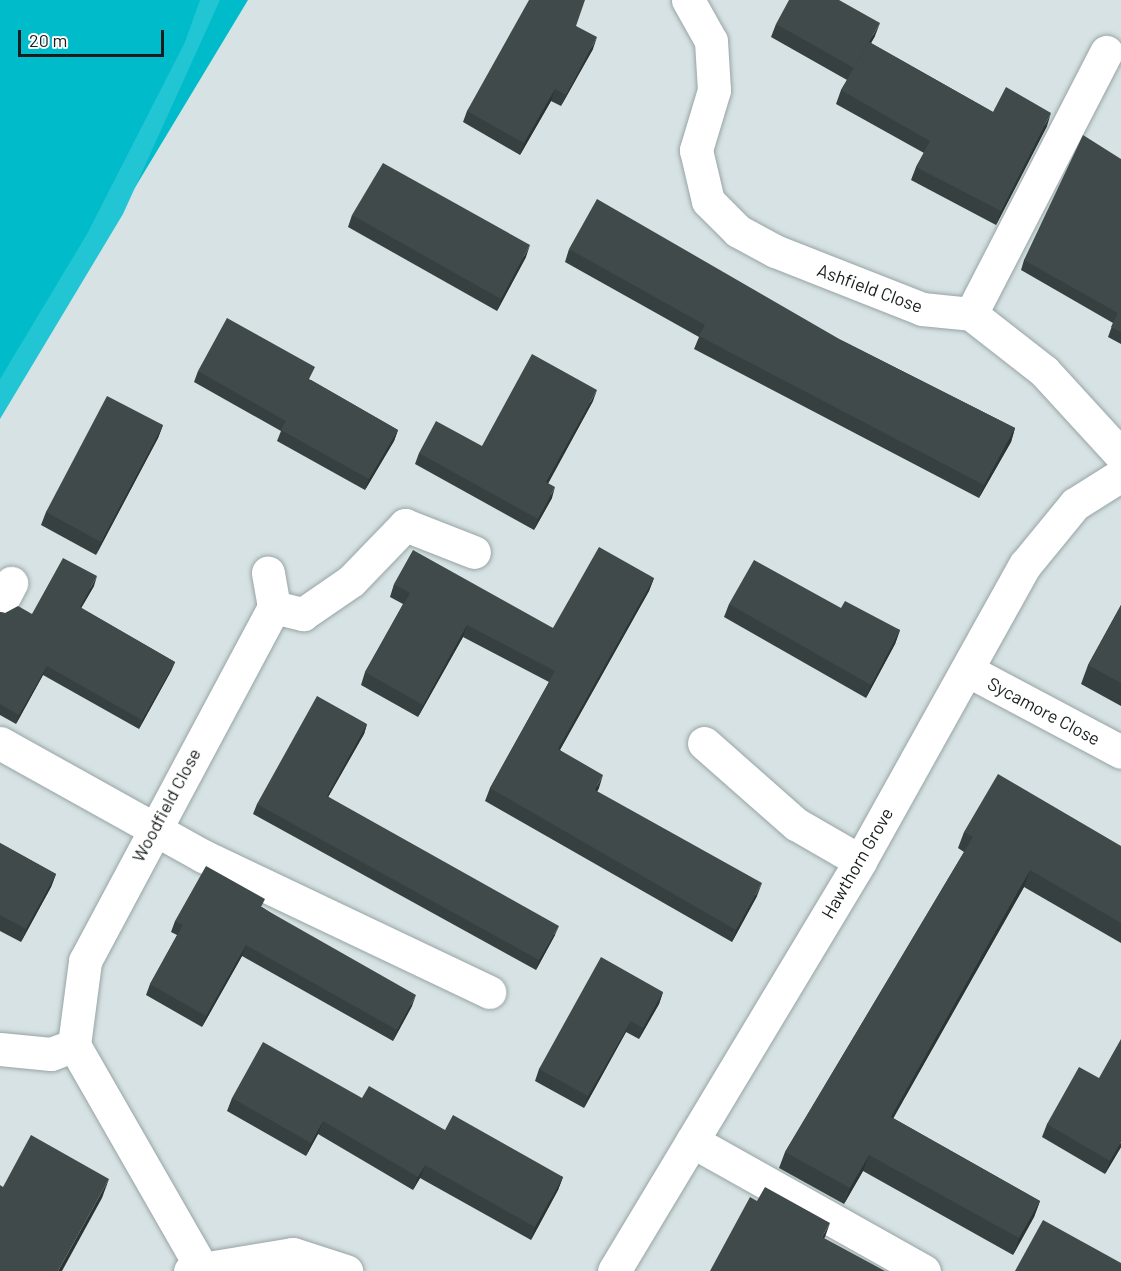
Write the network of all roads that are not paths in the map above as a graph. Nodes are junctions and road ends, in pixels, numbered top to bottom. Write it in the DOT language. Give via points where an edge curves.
graph roads {
  1 [pos="688,0"];
  2 [pos="1106,52"];
  3 [pos="971,314"];
  4 [pos="1121,455"];
  5 [pos="1121,475"];
  6 [pos="474,552"];
  7 [pos="268,573"];
  8 [pos="274,607"];
  9 [pos="967,670"];
  10 [pos="0,743"];
  11 [pos="704,743"];
  12 [pos="1121,752"];
  13 [pos="152,827"];
  14 [pos="860,861"];
  15 [pos="489,992"];
  16 [pos="74,1045"];
  17 [pos="0,1049"];
  18 [pos="692,1141"];
  19 [pos="195,1268"];
  20 [pos="346,1271"];
  21 [pos="614,1271"];
  22 [pos="924,1271"];
  1 -- 3 [label="street, Ashfield Close" via="711,40 714,90 696,150 708,201 738,231 922,309"];
  2 -- 3 [label="street"];
  3 -- 4 [label="street" via="1044,371"];
  5 -- 9 [label="street, Hawthorn Grove" via="1075,504 1025,565"];
  6 -- 8 [label="street" via="405,525 351,581 303,614"];
  7 -- 8 [label="street"];
  8 -- 13 [label="street, Woodfield Close"];
  9 -- 12 [label="street, Sycamore Close"];
  9 -- 14 [label="street, Hawthorn Grove"];
  10 -- 13 [label="street"];
  11 -- 14 [label="street" via="796,824"];
  13 -- 15 [label="street"];
  13 -- 16 [label="street, Woodfield Close" via="85,961"];
  14 -- 18 [label="street, Hawthorn Grove"];
  16 -- 17 [label="street" via="51,1054"];
  16 -- 19 [label="street"];
  18 -- 21 [label="street, Hawthorn Grove"];
  18 -- 22 [label="street"];
  19 -- 20 [label="street" via="293,1254"];
}
